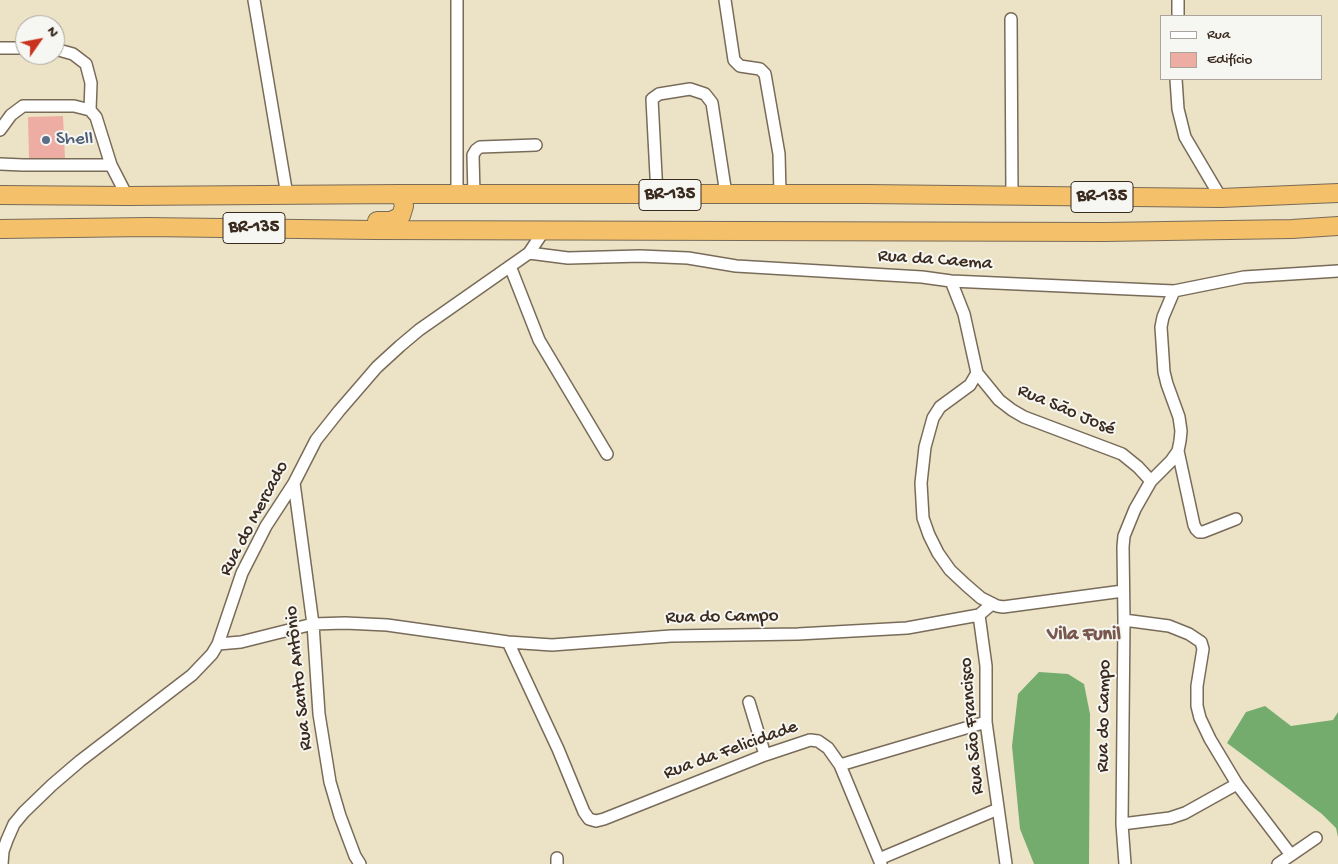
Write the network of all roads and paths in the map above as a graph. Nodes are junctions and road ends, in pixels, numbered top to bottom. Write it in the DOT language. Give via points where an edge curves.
graph roads {
  1 [pos="254,0"];
  2 [pos="457,0"];
  3 [pos="724,0"];
  4 [pos="1178,0"];
  5 [pos="1178,15"];
  6 [pos="1011,19"];
  7 [pos="0,48"];
  8 [pos="15,48"];
  9 [pos="65,52"];
  10 [pos="1176,80"];
  11 [pos="90,110"];
  12 [pos="0,130"];
  13 [pos="536,145"];
  14 [pos="0,164"];
  15 [pos="111,165"];
  16 [pos="1338,193"];
  17 [pos="400,194"];
  18 [pos="726,194"];
  19 [pos="780,194"];
  20 [pos="0,195"];
  21 [pos="287,195"];
  22 [pos="465,195"];
  23 [pos="656,195"];
  24 [pos="127,196"];
  25 [pos="1012,196"];
  26 [pos="1221,198"];
  27 [pos="1338,226"];
  28 [pos="147,227"];
  29 [pos="0,229"];
  30 [pos="508,229"];
  31 [pos="545,229"];
  32 [pos="529,252"];
  33 [pos="510,266"];
  34 [pos="1338,271"];
  35 [pos="951,281"];
  36 [pos="1174,291"];
  37 [pos="978,374"];
  38 [pos="1178,451"];
  39 [pos="607,454"];
  40 [pos="1151,481"];
  41 [pos="294,483"];
  42 [pos="1236,519"];
  43 [pos="1123,591"];
  44 [pos="992,604"];
  45 [pos="980,615"];
  46 [pos="1124,620"];
  47 [pos="313,624"];
  48 [pos="508,642"];
  49 [pos="218,644"];
  50 [pos="749,702"];
  51 [pos="986,722"];
  52 [pos="765,755"];
  53 [pos="840,765"];
  54 [pos="1237,784"];
  55 [pos="998,809"];
  56 [pos="1122,824"];
  57 [pos="1316,838"];
  58 [pos="1291,855"];
  59 [pos="356,861"];
  60 [pos="880,861"];
  61 [pos="2,864"];
  62 [pos="1006,864"];
  63 [pos="1124,864"];
  64 [pos="1278,864"];
  1 -- 21 [label="street"];
  2 -- 22 [label="street"];
  3 -- 19 [label="street" via="734,60 740,66 760,69 765,74 779,154"];
  4 -- 5 [label="street"];
  6 -- 25 [label="street"];
  7 -- 8 [label="street"];
  9 -- 11 [label="street" via="86,64 91,83"];
  10 -- 26 [label="street" via="1178,109 1185,137"];
  11 -- 12 [label="street" via="74,106 23,106"];
  11 -- 15 [label="street" via="96,117"];
  13 -- 22 [label="street" via="476,150"];
  14 -- 15 [label="street"];
  15 -- 24 [label="street"];
  16 -- 26 [label="highway, BR-135"];
  17 -- 21 [label="highway, BR-135"];
  17 -- 22 [label="highway, BR-135"];
  17 -- 28 [label="highway" via="404,206 401,216 385,222 240,219"];
  18 -- 19 [label="highway, BR-135"];
  18 -- 23 [label="highway, BR-135"];
  18 -- 23 [label="street" via="712,103 705,94 690,89 659,94 652,99"];
  19 -- 25 [label="highway, BR-135"];
  20 -- 24 [label="highway, BR-135"];
  21 -- 24 [label="highway, BR-135"];
  22 -- 23 [label="highway, BR-135"];
  25 -- 26 [label="highway, BR-135"];
  27 -- 31 [label="highway, BR-135" via="1104,232"];
  28 -- 29 [label="highway, BR-135"];
  28 -- 30 [label="highway, BR-135"];
  30 -- 31 [label="highway, BR-135"];
  30 -- 32 [label="street" via="523,238"];
  31 -- 32 [label="street, Rua do Mercado"];
  32 -- 33 [label="street, Rua do Mercado"];
  32 -- 35 [label="street, Rua da Caema" via="568,258 688,258 736,266"];
  33 -- 39 [label="street" via="540,340"];
  33 -- 41 [label="street, Rua do Mercado" via="419,330 378,367 316,440"];
  34 -- 36 [label="street, Rua da Caema" via="1244,277"];
  35 -- 36 [label="street, Rua da Caema"];
  35 -- 37 [label="street, Rua São José" via="964,314"];
  36 -- 38 [label="street" via="1161,327 1164,372 1181,431"];
  37 -- 40 [label="street, Rua São José" via="999,400 1012,410 1122,454"];
  37 -- 44 [label="street" via="970,385 940,407 933,418 924,447 920,499 929,536 943,561 966,585"];
  38 -- 40 [label="street, Rua do Campo"];
  38 -- 42 [label="street" via="1196,529 1203,532"];
  40 -- 43 [label="street, Rua do Campo" via="1124,536"];
  41 -- 47 [label="street, Rua Santo Antônio"];
  41 -- 49 [label="street, Rua do Mercado" via="266,526 242,573"];
  43 -- 44 [label="street" via="1003,607"];
  43 -- 46 [label="street, Rua do Campo"];
  44 -- 45 [label="street"];
  45 -- 48 [label="street, Rua do Campo" via="897,629 672,636 552,645"];
  45 -- 51 [label="street, Rua São Francisco" via="986,666"];
  46 -- 54 [label="street" via="1169,626 1201,642 1203,649 1197,686 1200,718"];
  46 -- 56 [label="street, Rua do Campo"];
  47 -- 48 [label="street, Rua do Campo" via="388,625"];
  47 -- 49 [label="street, Rua do Campo" via="241,642"];
  47 -- 59 [label="street, Rua Santo Antônio" via="320,714 330,782"];
  48 -- 52 [label="street, Rua da Felicidade" via="584,812 593,820 604,819"];
  49 -- 61 [label="street, Rua do Mercado" via="192,675 80,760 24,812 7,840"];
  50 -- 52 [label="street"];
  51 -- 53 [label="street"];
  51 -- 55 [label="street, Rua São Francisco"];
  52 -- 53 [label="street, Rua da Felicidade" via="810,740 818,741 828,748"];
  53 -- 60 [label="street, Rua da Felicidade"];
  54 -- 56 [label="street" via="1185,813"];
  54 -- 58 [label="street"];
  55 -- 60 [label="street"];
  55 -- 62 [label="street, Rua São Francisco"];
  56 -- 63 [label="street, Rua do Campo"];
  57 -- 58 [label="street"];
  58 -- 64 [label="street"];
}
